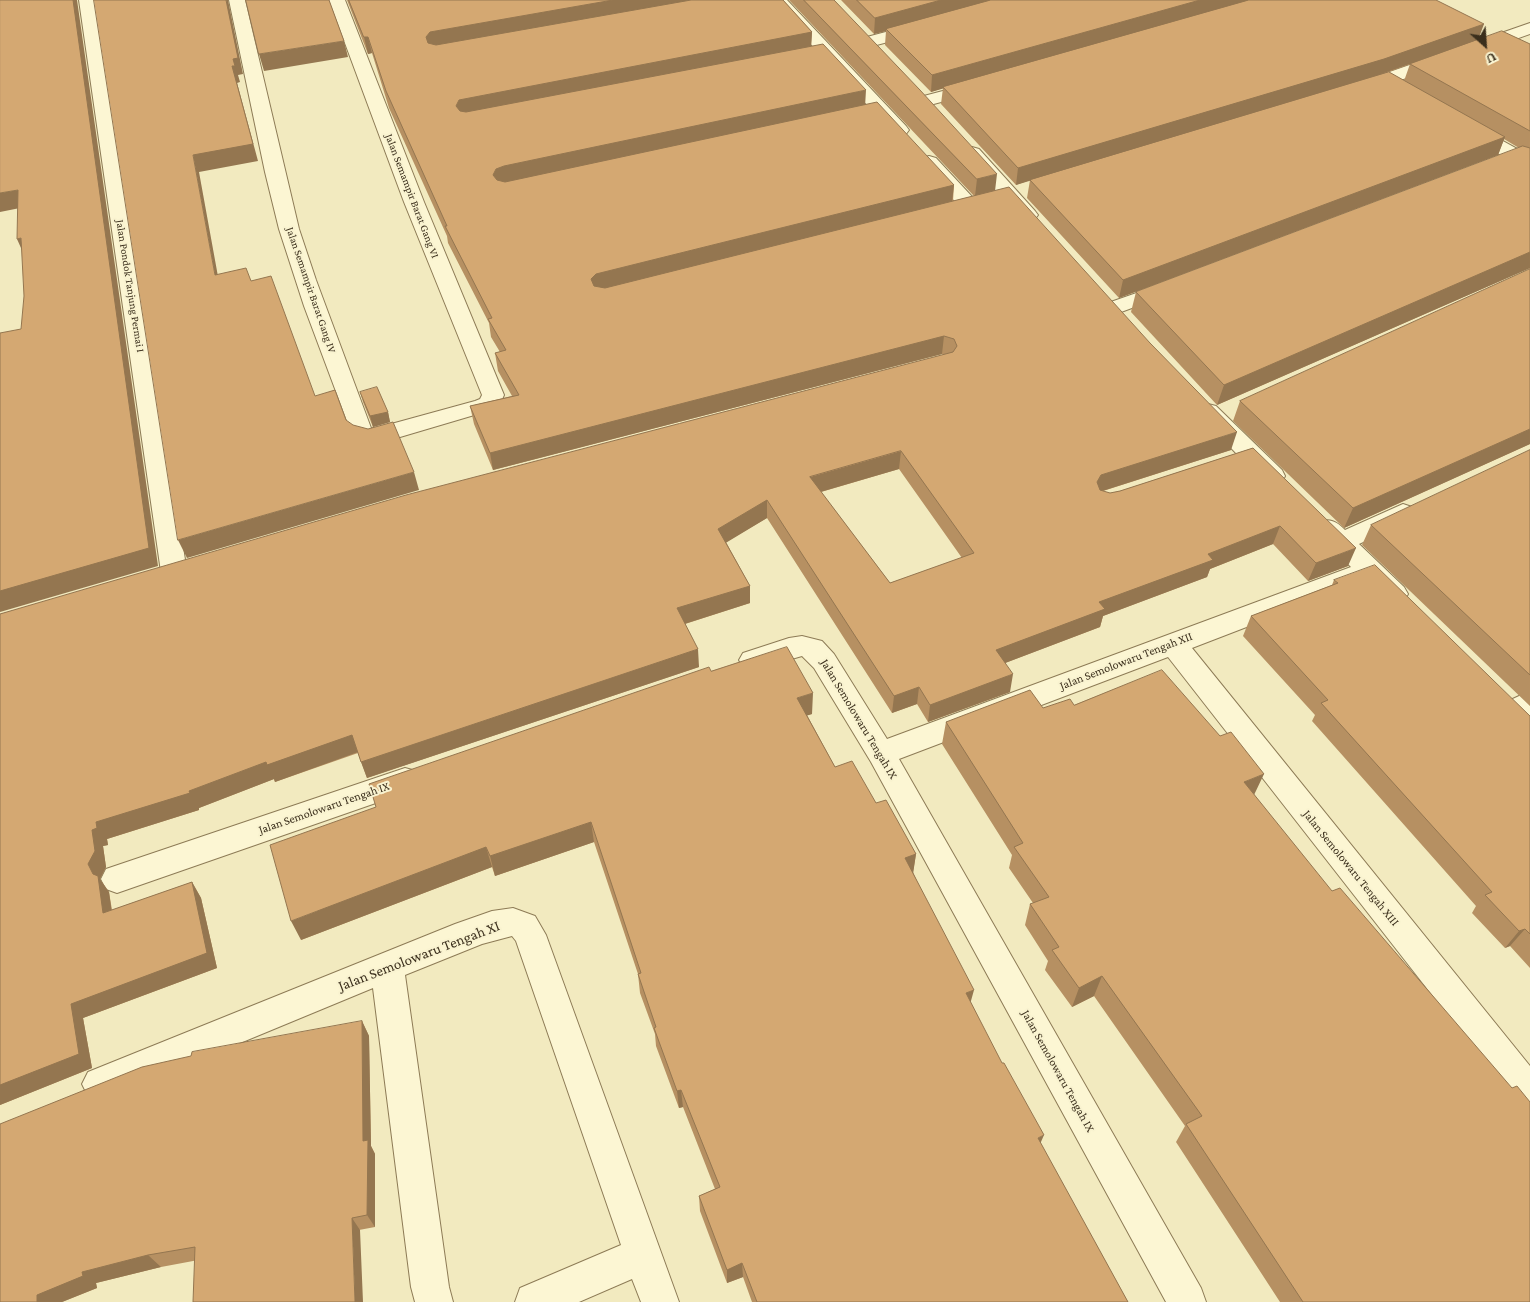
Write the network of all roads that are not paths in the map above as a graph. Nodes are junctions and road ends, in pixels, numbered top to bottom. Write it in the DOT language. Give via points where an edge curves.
graph roads {
  1 [pos="87,0"];
  2 [pos="237,0"];
  3 [pos="337,0"];
  4 [pos="778,0"];
  5 [pos="936,24"];
  6 [pos="1478,27"];
  7 [pos="1530,28"];
  8 [pos="1502,38"];
  9 [pos="1523,48"];
  10 [pos="827,52"];
  11 [pos="808,56"];
  12 [pos="888,62"];
  13 [pos="1384,81"];
  14 [pos="992,82"];
  15 [pos="1347,92"];
  16 [pos="1405,92"];
  17 [pos="926,102"];
  18 [pos="882,111"];
  19 [pos="863,115"];
  20 [pos="1456,122"];
  21 [pos="958,137"];
  22 [pos="1523,160"];
  23 [pos="1489,167"];
  24 [pos="990,200"];
  25 [pos="1042,230"];
  26 [pos="1186,281"];
  27 [pos="1113,309"];
  28 [pos="491,389"];
  29 [pos="1194,396"];
  30 [pos="1251,454"];
  31 [pos="1224,463"];
  32 [pos="1286,488"];
  33 [pos="1422,504"];
  34 [pos="1314,515"];
  35 [pos="1342,542"];
  36 [pos="1371,570"];
  37 [pos="174,572"];
  38 [pos="1412,610"];
  39 [pos="1172,643"];
  40 [pos="724,670"];
  41 [pos="881,754"];
  42 [pos="434,770"];
  43 [pos="117,879"];
  44 [pos="387,967"];
  45 [pos="1530,1093"];
  46 [pos="74,1095"];
  47 [pos="644,1254"];
  48 [pos="434,1302"];
  49 [pos="534,1302"];
  50 [pos="660,1302"];
  51 [pos="1188,1302"];
  1 -- 37 [label="street, Jalan Pondok Tanjung Permai I"];
  2 -- 28 [label="street, Jalan Semampir Barat Gang IV" via="289,229 361,432 373,437 483,406 492,398"];
  3 -- 28 [label="street, Jalan Semampir Barat Gang VI" via="417,211"];
  4 -- 10 [label="street"];
  5 -- 12 [label="street" via="862,35"];
  6 -- 8 [label="street"];
  7 -- 8 [label="street"];
  8 -- 9 [label="street"];
  8 -- 13 [label="street"];
  10 -- 11 [label="street"];
  10 -- 18 [label="street"];
  13 -- 15 [label="street"];
  13 -- 16 [label="street"];
  14 -- 17 [label="street"];
  18 -- 19 [label="street"];
  18 -- 24 [label="street" via="913,144"];
  20 -- 22 [label="street"];
  21 -- 24 [label="street"];
  22 -- 23 [label="street"];
  24 -- 25 [label="street"];
  26 -- 27 [label="street"];
  29 -- 30 [label="street" via="1223,413"];
  30 -- 31 [label="street"];
  30 -- 32 [label="street"];
  33 -- 35 [label="street"];
  34 -- 35 [label="street"];
  35 -- 36 [label="street"];
  36 -- 38 [label="street"];
  36 -- 39 [label="street, Jalan Semolowaru Tengah XII"];
  39 -- 41 [label="street, Jalan Semolowaru Tengah XII"];
  39 -- 45 [label="street, Jalan Semolowaru Tengah XIII"];
  40 -- 41 [label="street, Jalan Semolowaru Tengah IX" via="797,646 812,648 824,661"];
  41 -- 51 [label="street, Jalan Semolowaru Tengah IX"];
  42 -- 43 [label="street, Jalan Semolowaru Tengah IX"];
  44 -- 46 [label="street, Jalan Semolowaru Tengah XI"];
  44 -- 47 [label="street, Jalan Semolowaru Tengah XI" via="502,924 514,922 524,926 530,935"];
  44 -- 48 [label="street"];
  47 -- 49 [label="street"];
  47 -- 50 [label="street, Jalan Semolowaru Tengah XI"];
}
